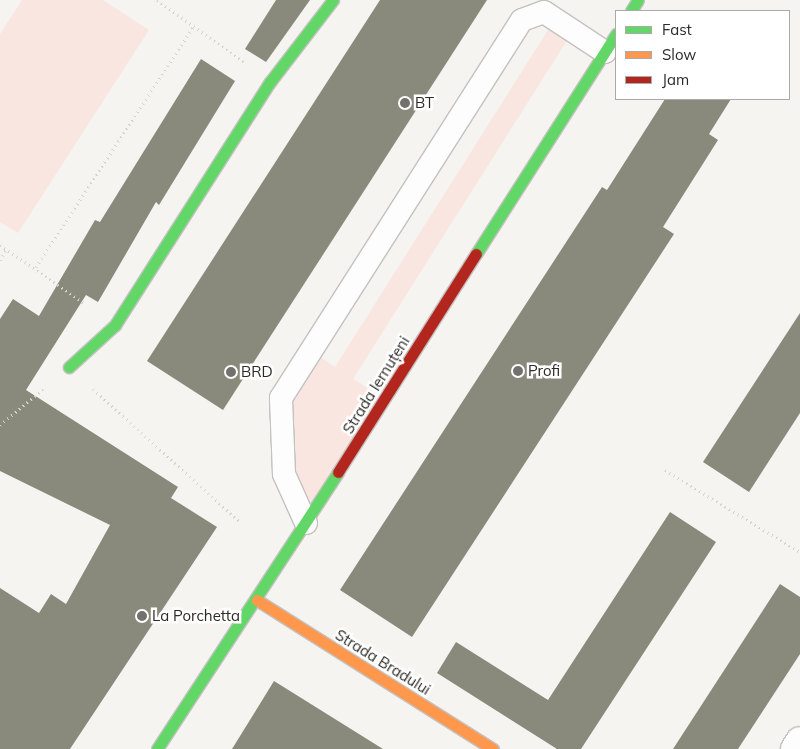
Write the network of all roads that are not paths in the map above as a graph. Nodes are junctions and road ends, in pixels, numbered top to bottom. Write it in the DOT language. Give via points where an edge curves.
graph roads {
  1 [pos="333,0"];
  2 [pos="611,43"];
  3 [pos="69,367"];
  4 [pos="306,524"];
  5 [pos="257,600"];
  6 [pos="800,741"];
  7 [pos="157,749"];
  8 [pos="493,749"];
  9 [pos="795,749"];
  1 -- 3 [label="main road" via="270,82 116,325"];
  2 -- 4 [label="main road, Strada Iernuțeni"];
  2 -- 4 [label="lane" via="544,12 522,20 281,398 284,474"];
  4 -- 5 [label="main road, Strada Iernuțeni"];
  5 -- 7 [label="main road, Strada Iernuțeni"];
  5 -- 8 [label="main road, Strada Bradului"];
  6 -- 9 [label="street"];
}
